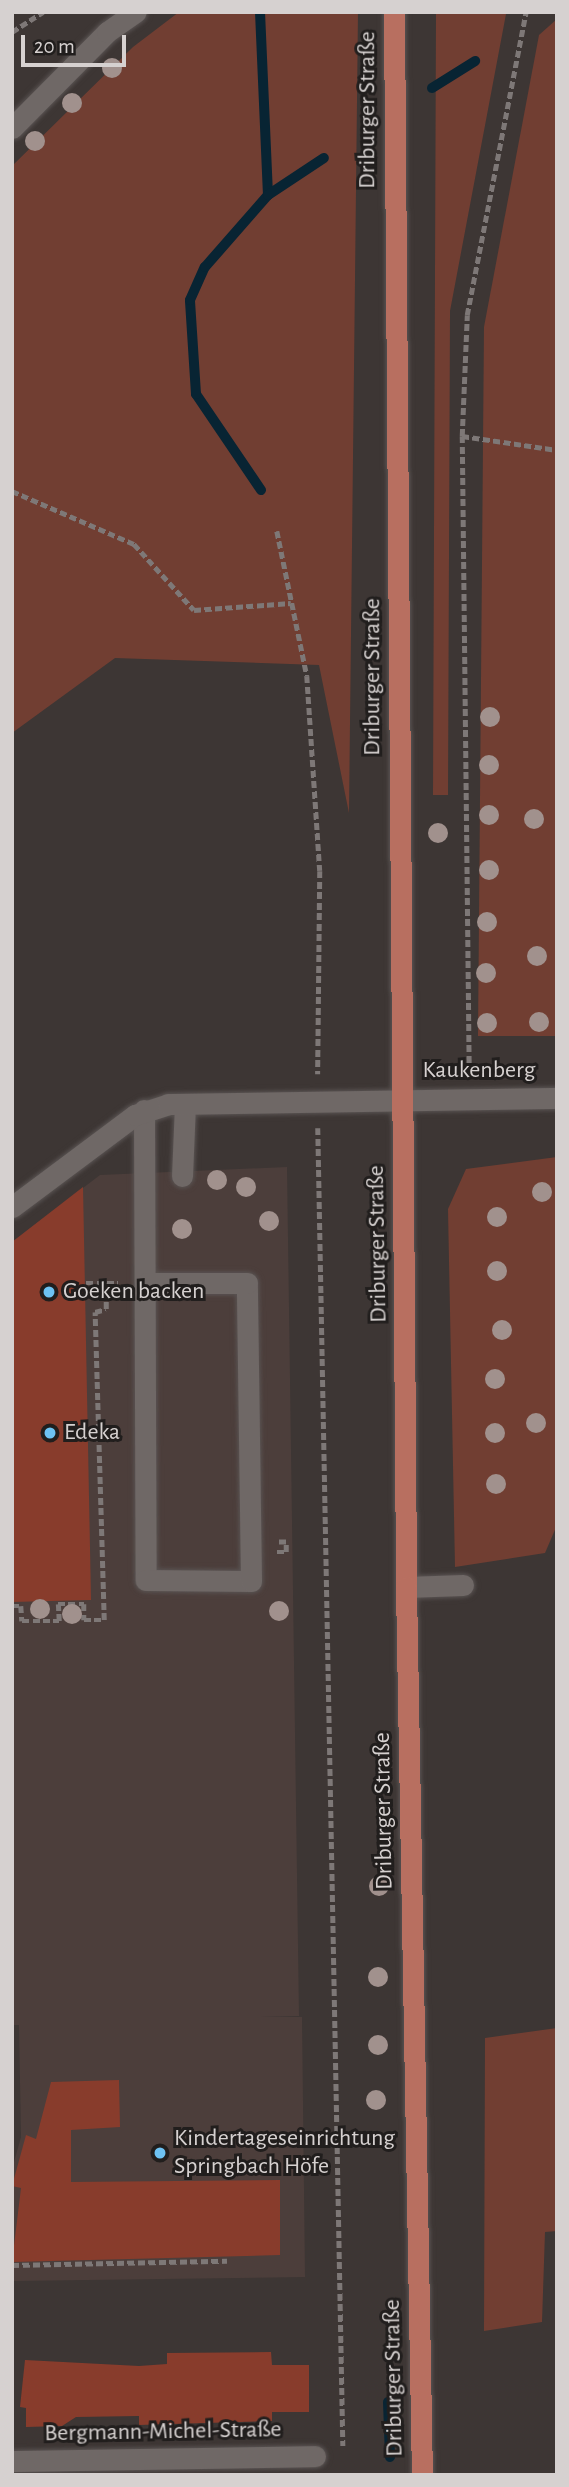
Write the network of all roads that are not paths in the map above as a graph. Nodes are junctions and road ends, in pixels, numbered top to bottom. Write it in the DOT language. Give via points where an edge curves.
graph roads {
  1 [pos="136,12"];
  2 [pos="394,12"];
  3 [pos="12,128"];
  4 [pos="402,1098"];
  5 [pos="557,1098"];
  6 [pos="185,1104"];
  7 [pos="144,1110"];
  8 [pos="182,1176"];
  9 [pos="12,1207"];
  10 [pos="147,1283"];
  11 [pos="463,1585"];
  12 [pos="406,1587"];
  13 [pos="315,2456"];
  14 [pos="12,2461"];
  15 [pos="422,2475"];
  1 -- 3 [label="street" via="107,33"];
  2 -- 4 [label="main road, Driburger Straße"];
  4 -- 5 [label="street, Kaukenberg"];
  4 -- 6 [label="street"];
  4 -- 12 [label="main road, Driburger Straße"];
  6 -- 7 [label="street"];
  6 -- 8 [label="street"];
  7 -- 9 [label="street"];
  7 -- 10 [label="street"];
  10 -- 10 [label="street" via="146,1580 251,1581 247,1283"];
  11 -- 12 [label="street"];
  12 -- 15 [label="main road, Driburger Straße"];
  13 -- 14 [label="street, Bergmann-Michel-Straße"];
}
